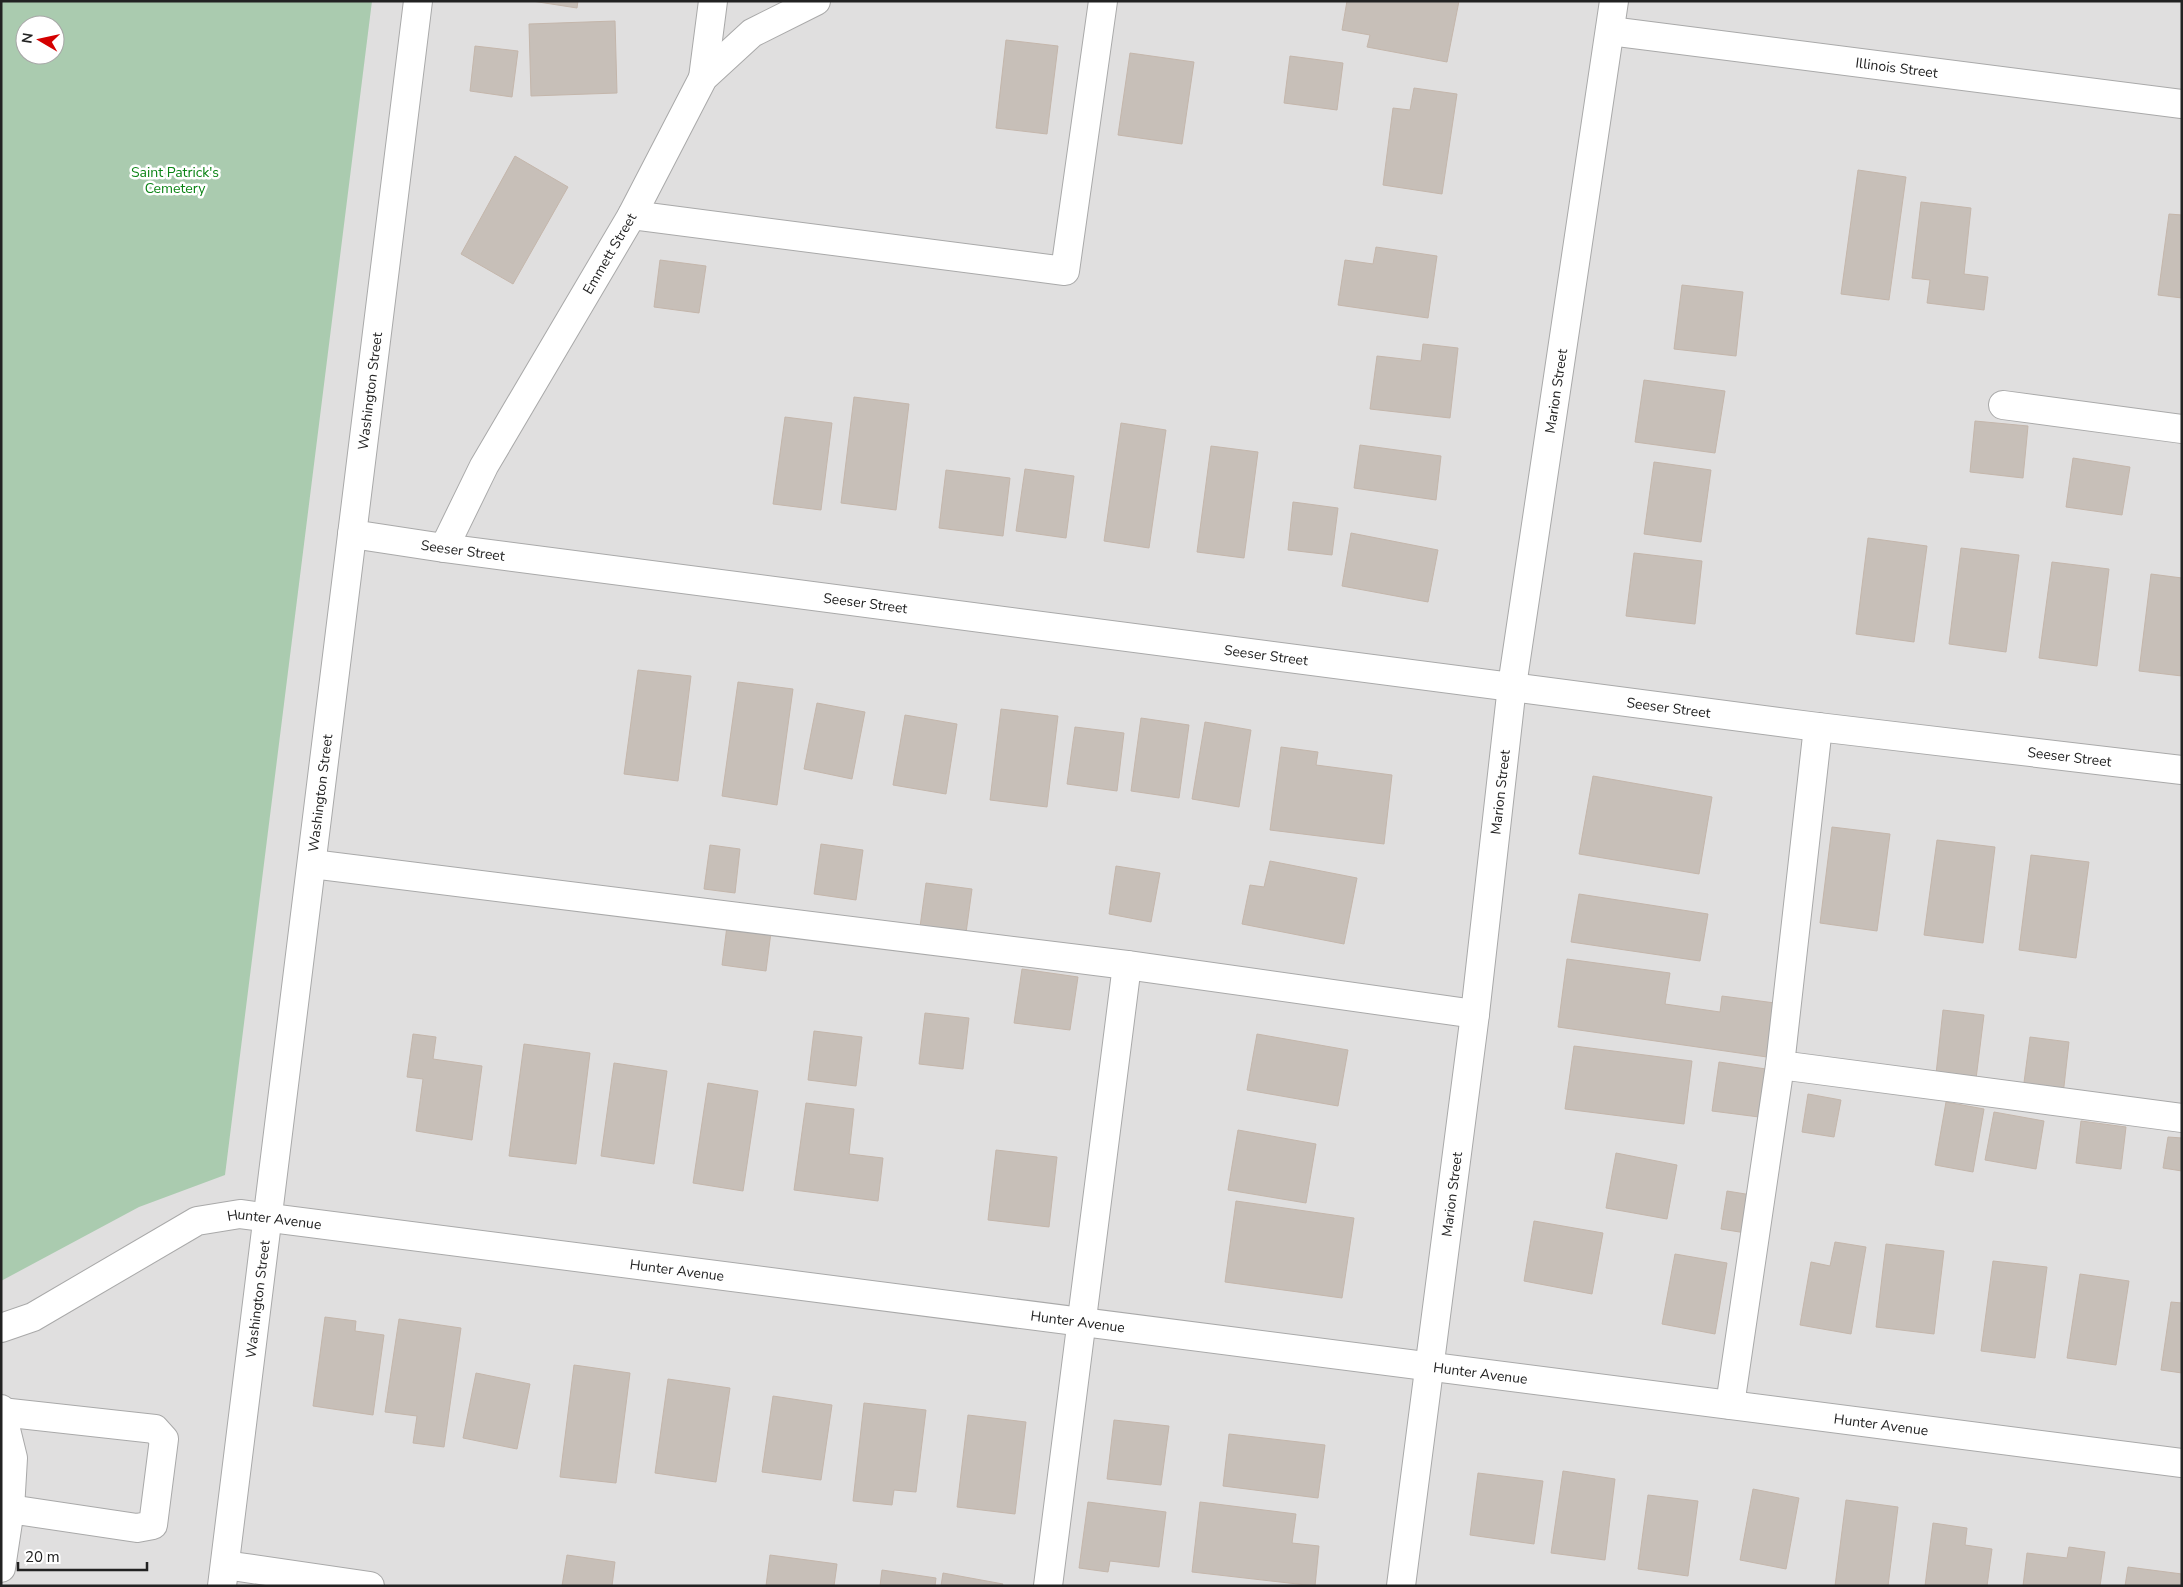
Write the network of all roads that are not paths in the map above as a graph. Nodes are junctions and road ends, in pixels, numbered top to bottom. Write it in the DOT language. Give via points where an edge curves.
graph roads {
  1 [pos="418,1"];
  2 [pos="713,1"];
  3 [pos="816,1"];
  4 [pos="1104,1"];
  5 [pos="1614,1"];
  6 [pos="1610,31"];
  7 [pos="703,78"];
  8 [pos="2182,104"];
  9 [pos="632,215"];
  10 [pos="2003,405"];
  11 [pos="2182,429"];
  12 [pos="352,534"];
  13 [pos="444,548"];
  14 [pos="1512,686"];
  15 [pos="1818,727"];
  16 [pos="2182,770"];
  17 [pos="312,864"];
  18 [pos="1127,965"];
  19 [pos="1475,1014"];
  20 [pos="1780,1065"];
  21 [pos="2182,1118"];
  22 [pos="268,1219"];
  23 [pos="1082,1322"];
  24 [pos="1,1328"];
  25 [pos="1428,1366"];
  26 [pos="1730,1405"];
  27 [pos="2,1411"];
  28 [pos="2182,1463"];
  29 [pos="10,1509"];
  30 [pos="1,1568"];
  31 [pos="223,1575"];
  32 [pos="370,1586"];
  33 [pos="1048,1586"];
  34 [pos="1401,1586"];
  1 -- 12 [label="street, Washington Street"];
  2 -- 7 [label="street"];
  3 -- 7 [label="street, Emmett Street" via="752,33"];
  4 -- 9 [label="street" via="1065,271"];
  5 -- 6 [label="street, Marion Street"];
  6 -- 8 [label="street, Illinois Street"];
  6 -- 14 [label="street, Marion Street"];
  7 -- 9 [label="street, Emmett Street"];
  9 -- 13 [label="street, Emmett Street" via="484,466"];
  10 -- 11 [label="street"];
  12 -- 13 [label="street, Seeser Street"];
  12 -- 17 [label="street, Washington Street"];
  13 -- 14 [label="street, Seeser Street"];
  14 -- 15 [label="street, Seeser Street"];
  14 -- 19 [label="street, Marion Street"];
  15 -- 16 [label="street, Seeser Street"];
  15 -- 20 [label="street"];
  17 -- 18 [label="street"];
  17 -- 22 [label="street, Washington Street"];
  18 -- 19 [label="street"];
  18 -- 23 [label="street"];
  19 -- 25 [label="street, Marion Street"];
  20 -- 21 [label="street"];
  20 -- 26 [label="street"];
  22 -- 23 [label="street, Hunter Avenue"];
  22 -- 24 [label="street, Hunter Avenue" via="240,1214 197,1221 33,1317"];
  22 -- 31 [label="street, Washington Street"];
  23 -- 25 [label="street, Hunter Avenue"];
  23 -- 33 [label="street"];
  25 -- 26 [label="street, Hunter Avenue"];
  25 -- 34 [label="street, Marion Street"];
  26 -- 28 [label="street, Hunter Avenue"];
  27 -- 29 [label="street" via="13,1458"];
  27 -- 29 [label="street" via="155,1429 164,1438 152,1525 137,1528"];
  29 -- 30 [label="street"];
  31 -- 32 [label="street"];
}
